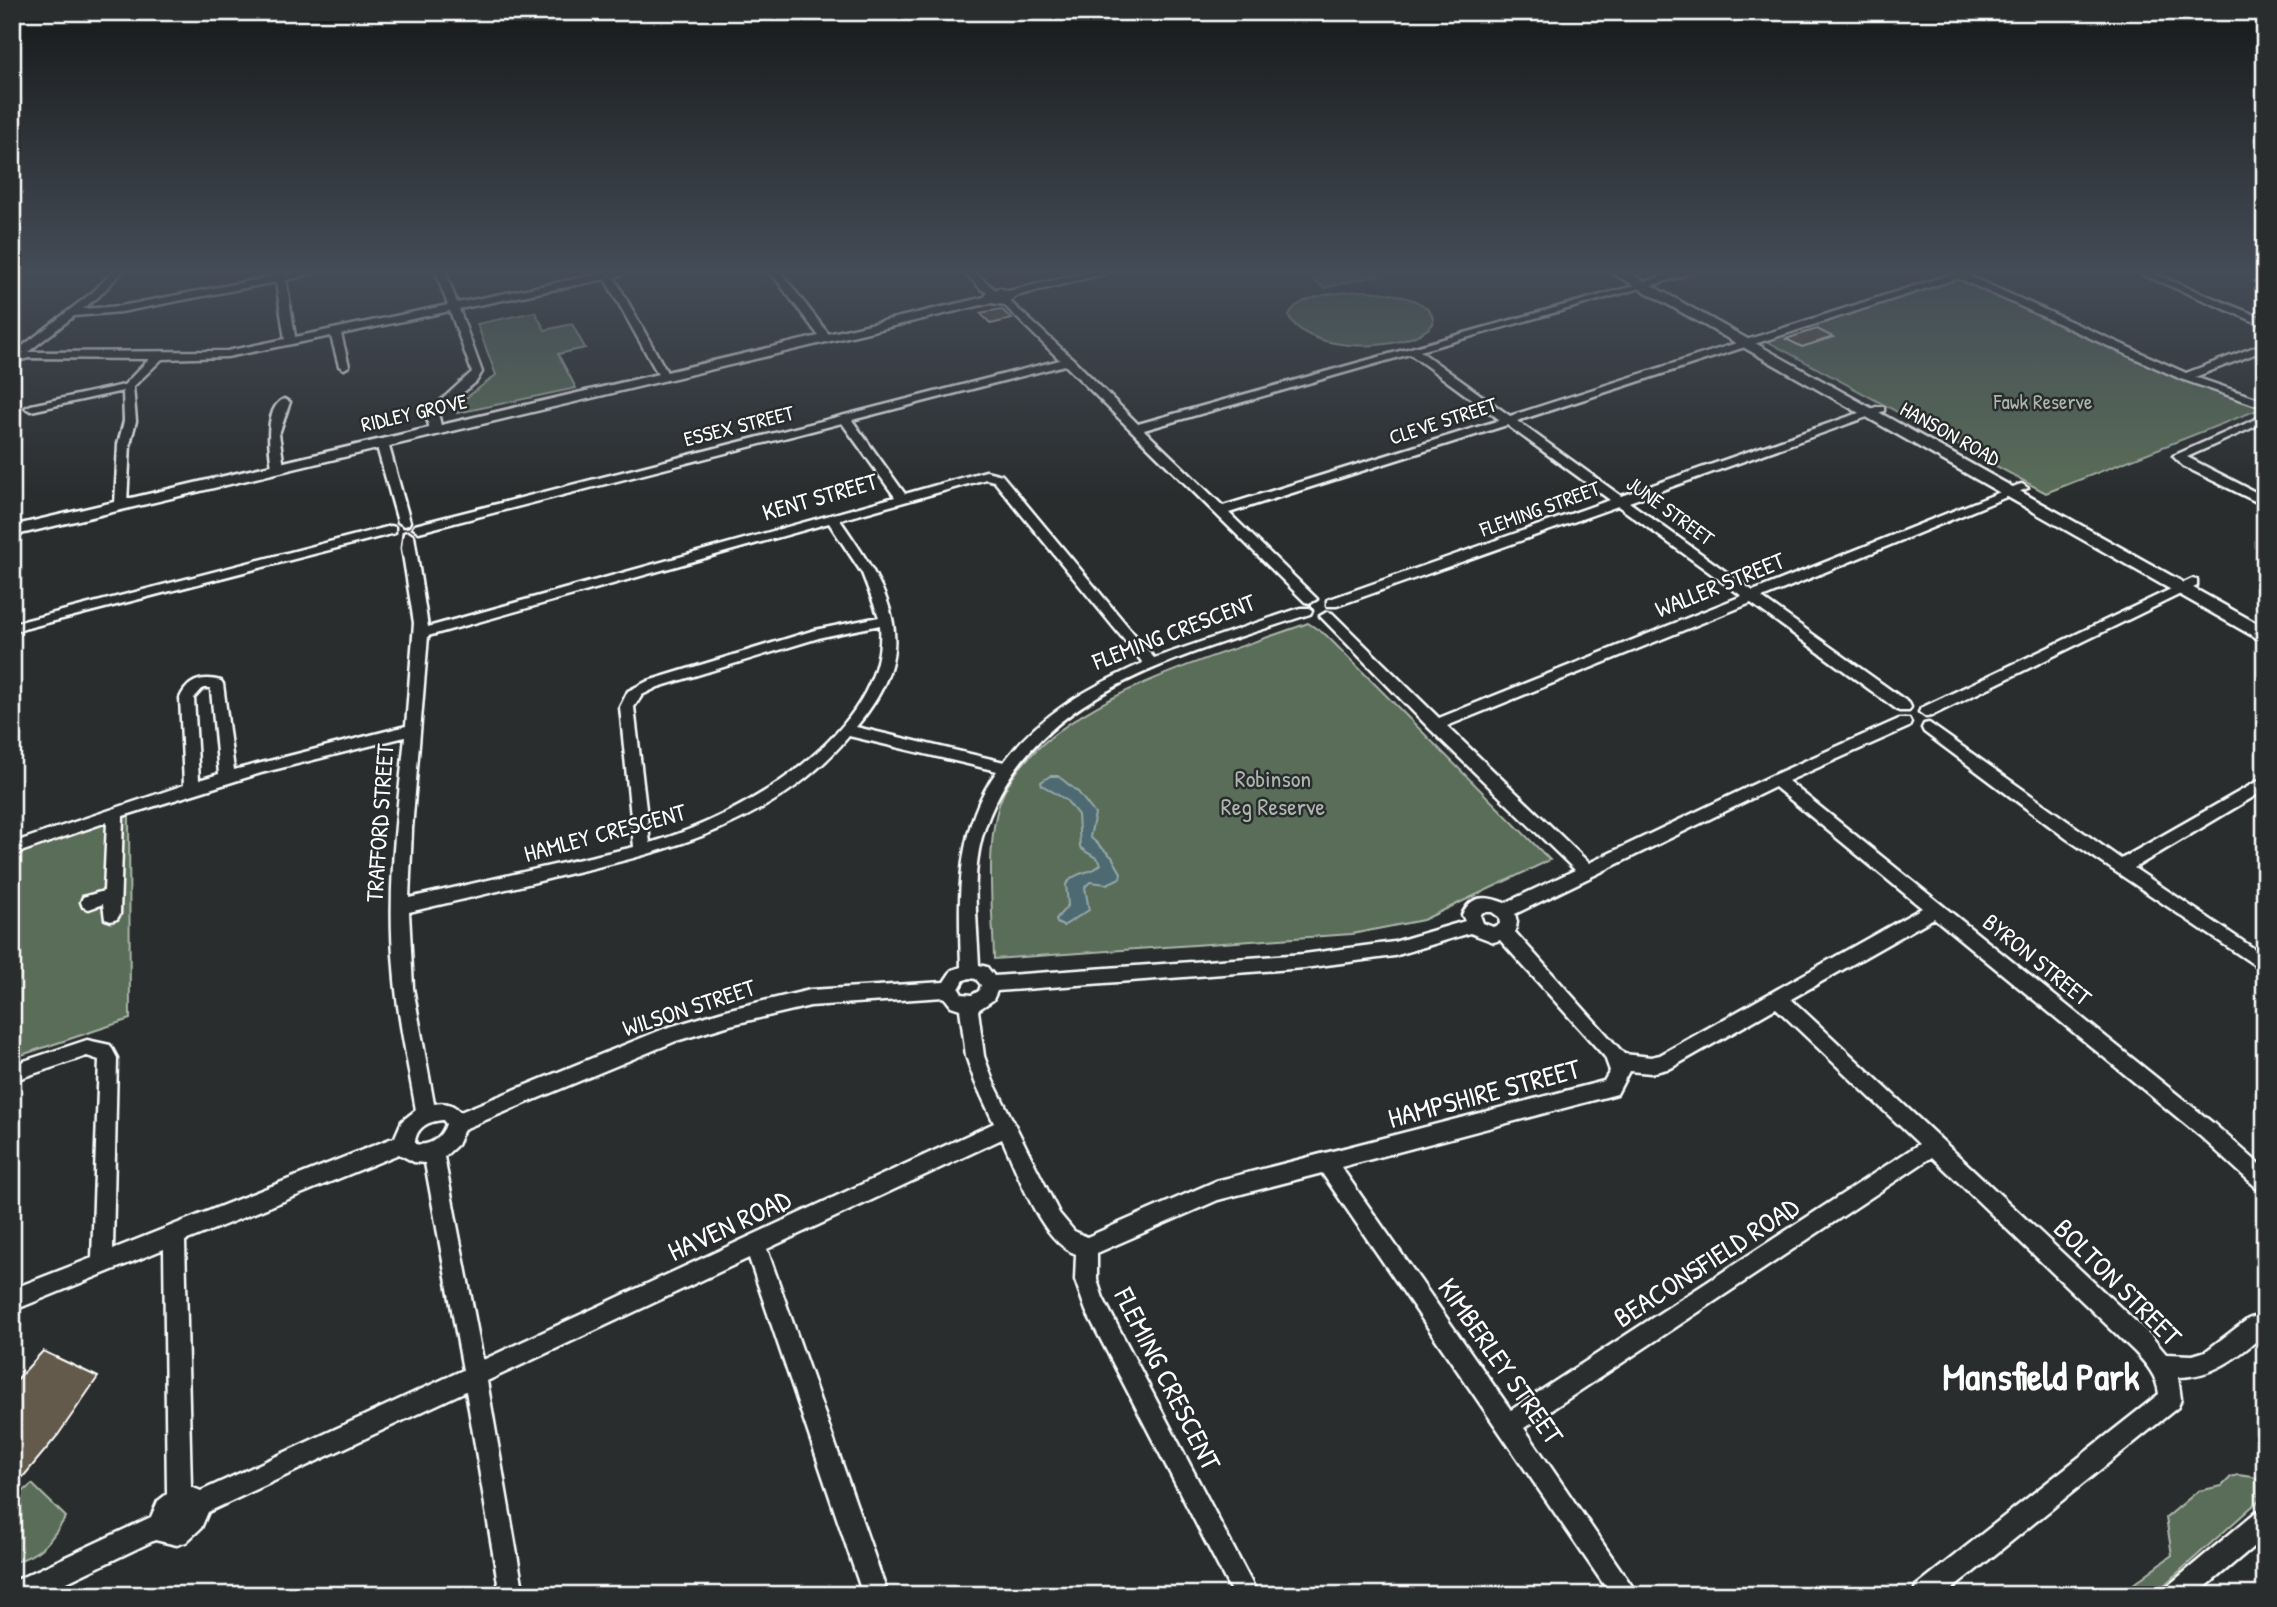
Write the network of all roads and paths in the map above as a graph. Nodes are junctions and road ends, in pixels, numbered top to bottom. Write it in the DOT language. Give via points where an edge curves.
graph roads {
  1 [pos="31,345"];
  2 [pos="271,345"];
  3 [pos="338,345"];
  4 [pos="467,345"];
  5 [pos="647,345"];
  6 [pos="796,345"];
  7 [pos="1054,345"];
  8 [pos="1429,345"];
  9 [pos="1745,345"];
  10 [pos="1755,345"];
  11 [pos="2114,345"];
  12 [pos="2265,346"];
  13 [pos="1411,350"];
  14 [pos="17,356"];
  15 [pos="159,356"];
  16 [pos="1069,361"];
  17 [pos="344,366"];
  18 [pos="664,376"];
  19 [pos="2185,377"];
  20 [pos="128,387"];
  21 [pos="284,402"];
  22 [pos="2265,405"];
  23 [pos="32,408"];
  24 [pos="1874,411"];
  25 [pos="2265,418"];
  26 [pos="845,419"];
  27 [pos="1508,421"];
  28 [pos="1138,428"];
  29 [pos="436,430"];
  30 [pos="382,443"];
  31 [pos="278,467"];
  32 [pos="2016,491"];
  33 [pos="902,498"];
  34 [pos="1621,501"];
  35 [pos="2265,502"];
  36 [pos="121,505"];
  37 [pos="1221,511"];
  38 [pos="832,518"];
  39 [pos="410,528"];
  40 [pos="12,531"];
  41 [pos="2186,586"];
  42 [pos="1753,597"];
  43 [pos="1307,605"];
  44 [pos="1330,610"];
  45 [pos="886,620"];
  46 [pos="2265,623"];
  47 [pos="12,628"];
  48 [pos="421,633"];
  49 [pos="2265,637"];
  50 [pos="1152,665"];
  51 [pos="1904,715"];
  52 [pos="1928,720"];
  53 [pos="1435,725"];
  54 [pos="412,730"];
  55 [pos="846,730"];
  56 [pos="1006,768"];
  57 [pos="227,777"];
  58 [pos="1776,780"];
  59 [pos="2265,783"];
  60 [pos="192,788"];
  61 [pos="115,812"];
  62 [pos="12,849"];
  63 [pos="643,850"];
  64 [pos="2122,867"];
  65 [pos="1586,871"];
  66 [pos="112,895"];
  67 [pos="89,902"];
  68 [pos="400,907"];
  69 [pos="1935,909"];
  70 [pos="1505,911"];
  71 [pos="111,914"];
  72 [pos="1474,925"];
  73 [pos="1504,932"];
  74 [pos="2265,965"];
  75 [pos="970,971"];
  76 [pos="990,984"];
  77 [pos="949,989"];
  78 [pos="1779,999"];
  79 [pos="968,1004"];
  80 [pos="1619,1062"];
  81 [pos="12,1073"];
  82 [pos="426,1114"];
  83 [pos="456,1123"];
  84 [pos="1007,1127"];
  85 [pos="404,1143"];
  86 [pos="1934,1145"];
  87 [pos="433,1152"];
  88 [pos="1326,1163"];
  89 [pos="2265,1182"];
  90 [pos="174,1235"];
  91 [pos="755,1244"];
  92 [pos="1087,1247"];
  93 [pos="102,1264"];
  94 [pos="12,1300"];
  95 [pos="2256,1327"];
  96 [pos="2162,1365"];
  97 [pos="475,1375"];
  98 [pos="1509,1425"];
  99 [pos="188,1502"];
  100 [pos="2265,1521"];
  101 [pos="12,1595"];
  102 [pos="512,1595"];
  103 [pos="876,1595"];
  104 [pos="1246,1595"];
  105 [pos="1626,1595"];
  106 [pos="1925,1595"];
  107 [pos="2177,1595"];
  1 -- 14 [label="street"];
  2 -- 15 [label="street" via="227,354"];
  3 -- 17 [label="street"];
  4 -- 29 [label="street" via="477,372 434,411"];
  5 -- 18 [label="street"];
  6 -- 18 [label="street, RIDLEY GROVE"];
  7 -- 16 [label="street"];
  8 -- 13 [label="street"];
  9 -- 27 [label="street, CLEVE STREET"];
  10 -- 24 [label="main road, HANSON ROAD"];
  11 -- 19 [label="street"];
  12 -- 19 [label="street"];
  13 -- 27 [label="street, JUNE STREET"];
  13 -- 28 [label="street"];
  14 -- 15 [label="street"];
  15 -- 20 [label="street"];
  16 -- 26 [label="street, ESSEX STREET"];
  16 -- 28 [label="street"];
  18 -- 29 [label="street, RIDLEY GROVE"];
  19 -- 22 [label="street"];
  20 -- 23 [label="street"];
  20 -- 36 [label="street" via="130,421 124,444"];
  21 -- 31 [label="street" via="272,434"];
  24 -- 32 [label="main road, HANSON ROAD"];
  24 -- 34 [label="street, FLEMING STREET"];
  25 -- 35 [label="street" via="2180,453 2182,460"];
  26 -- 33 [label="street"];
  26 -- 39 [label="street, ESSEX STREET"];
  27 -- 34 [label="street, JUNE STREET"];
  27 -- 37 [label="street, CLEVE STREET"];
  28 -- 37 [label="street"];
  29 -- 30 [label="street, RIDLEY GROVE"];
  30 -- 31 [label="street, RIDLEY GROVE"];
  30 -- 39 [label="street, TRAFFORD STREET"];
  31 -- 36 [label="street, RIDLEY GROVE"];
  32 -- 41 [label="main road, HANSON ROAD"];
  32 -- 42 [label="street, WALLER STREET"];
  33 -- 38 [label="street, KENT STREET"];
  33 -- 50 [label="street, KENT STREET" via="970,478 998,478"];
  34 -- 42 [label="street, JUNE STREET"];
  34 -- 44 [label="street, FLEMING STREET"];
  36 -- 40 [label="street, RIDLEY GROVE"];
  37 -- 43 [label="street"];
  38 -- 45 [label="street, HAMLEY CRESCENT" via="873,579"];
  38 -- 48 [label="street, KENT STREET"];
  39 -- 47 [label="street" via="396,536 391,530"];
  39 -- 48 [label="street, TRAFFORD STREET"];
  41 -- 46 [label="main road, HANSON ROAD"];
  41 -- 49 [label="main road, HANSON ROAD"];
  41 -- 52 [label="street"];
  42 -- 51 [label="street, JUNE STREET"];
  42 -- 53 [label="street, WALLER STREET"];
  43 -- 44 [label="street" via="1315,616"];
  43 -- 50 [label="street, FLEMING CRESCENT"];
  44 -- 53 [label="street"];
  45 -- 55 [label="street, HAMLEY CRESCENT" via="887,653 878,680"];
  45 -- 63 [label="street" via="778,645 653,684 629,697"];
  48 -- 54 [label="street, TRAFFORD STREET"];
  50 -- 56 [label="street, FLEMING CRESCENT" via="1072,704 1042,727"];
  51 -- 52 [label="street" via="1914,707"];
  51 -- 58 [label="street"];
  52 -- 64 [label="street" via="1955,750"];
  53 -- 65 [label="street"];
  54 -- 57 [label="street"];
  54 -- 68 [label="street, TRAFFORD STREET"];
  55 -- 56 [label="street"];
  55 -- 63 [label="street, HAMLEY CRESCENT" via="765,798 723,822"];
  56 -- 75 [label="street, FLEMING CRESCENT" via="993,787 973,839"];
  57 -- 60 [label="street"];
  57 -- 60 [label="street" via="219,690 216,684 201,683 187,698"];
  58 -- 65 [label="street"];
  58 -- 69 [label="street, BYRON STREET"];
  59 -- 64 [label="street"];
  60 -- 61 [label="street"];
  61 -- 62 [label="street"];
  61 -- 66 [label="street"];
  63 -- 68 [label="street, HAMLEY CRESCENT"];
  64 -- 74 [label="street"];
  65 -- 70 [label="street"];
  66 -- 67 [label="street"];
  66 -- 71 [label="street"];
  68 -- 82 [label="street, TRAFFORD STREET" via="407,1009"];
  69 -- 78 [label="street"];
  69 -- 89 [label="street, BYRON STREET"];
  70 -- 72 [label="street" via="1493,905 1474,908"];
  70 -- 73 [label="street" via="1510,920"];
  72 -- 73 [label="street" via="1488,934"];
  72 -- 76 [label="street" via="1394,949 1304,961"];
  73 -- 80 [label="street"];
  75 -- 76 [label="street" via="981,972"];
  75 -- 77 [label="street" via="958,975"];
  76 -- 79 [label="street" via="986,995"];
  77 -- 79 [label="street" via="957,1001"];
  77 -- 83 [label="street, WILSON STREET" via="810,998 730,1017 673,1034"];
  78 -- 80 [label="street" via="1664,1062"];
  78 -- 86 [label="street, BOLTON STREET"];
  79 -- 84 [label="street" via="975,1056"];
  80 -- 88 [label="street, HAMPSHIRE STREET" via="1616,1081 1601,1091"];
  81 -- 93 [label="street" via="94,1048 108,1058"];
  82 -- 83 [label="street" via="449,1113"];
  82 -- 85 [label="street" via="407,1130"];
  83 -- 87 [label="street" via="447,1143"];
  84 -- 91 [label="street, HAVEN ROAD"];
  84 -- 92 [label="street" via="1052,1220 1063,1236"];
  85 -- 87 [label="street" via="411,1153"];
  85 -- 90 [label="street"];
  86 -- 96 [label="street, BOLTON STREET"];
  86 -- 98 [label="street, BEACONSFIELD ROAD"];
  87 -- 97 [label="street"];
  88 -- 92 [label="street, HAMPSHIRE STREET" via="1216,1191"];
  88 -- 98 [label="street, KIMBERLEY STREET"];
  90 -- 93 [label="street"];
  90 -- 99 [label="street"];
  91 -- 97 [label="street, HAVEN ROAD"];
  91 -- 103 [label="street"];
  92 -- 104 [label="street, FLEMING CRESCENT" via="1086,1280 1094,1303"];
  93 -- 94 [label="street"];
  95 -- 96 [label="street" via="2208,1364 2186,1368"];
  96 -- 106 [label="street, BOLTON STREET" via="2171,1385 2170,1399"];
  97 -- 99 [label="street, HAVEN ROAD"];
  97 -- 102 [label="street"];
  98 -- 105 [label="street, KIMBERLEY STREET"];
  99 -- 101 [label="street" via="166,1509 160,1525"];
  100 -- 107 [label="street"];
}
